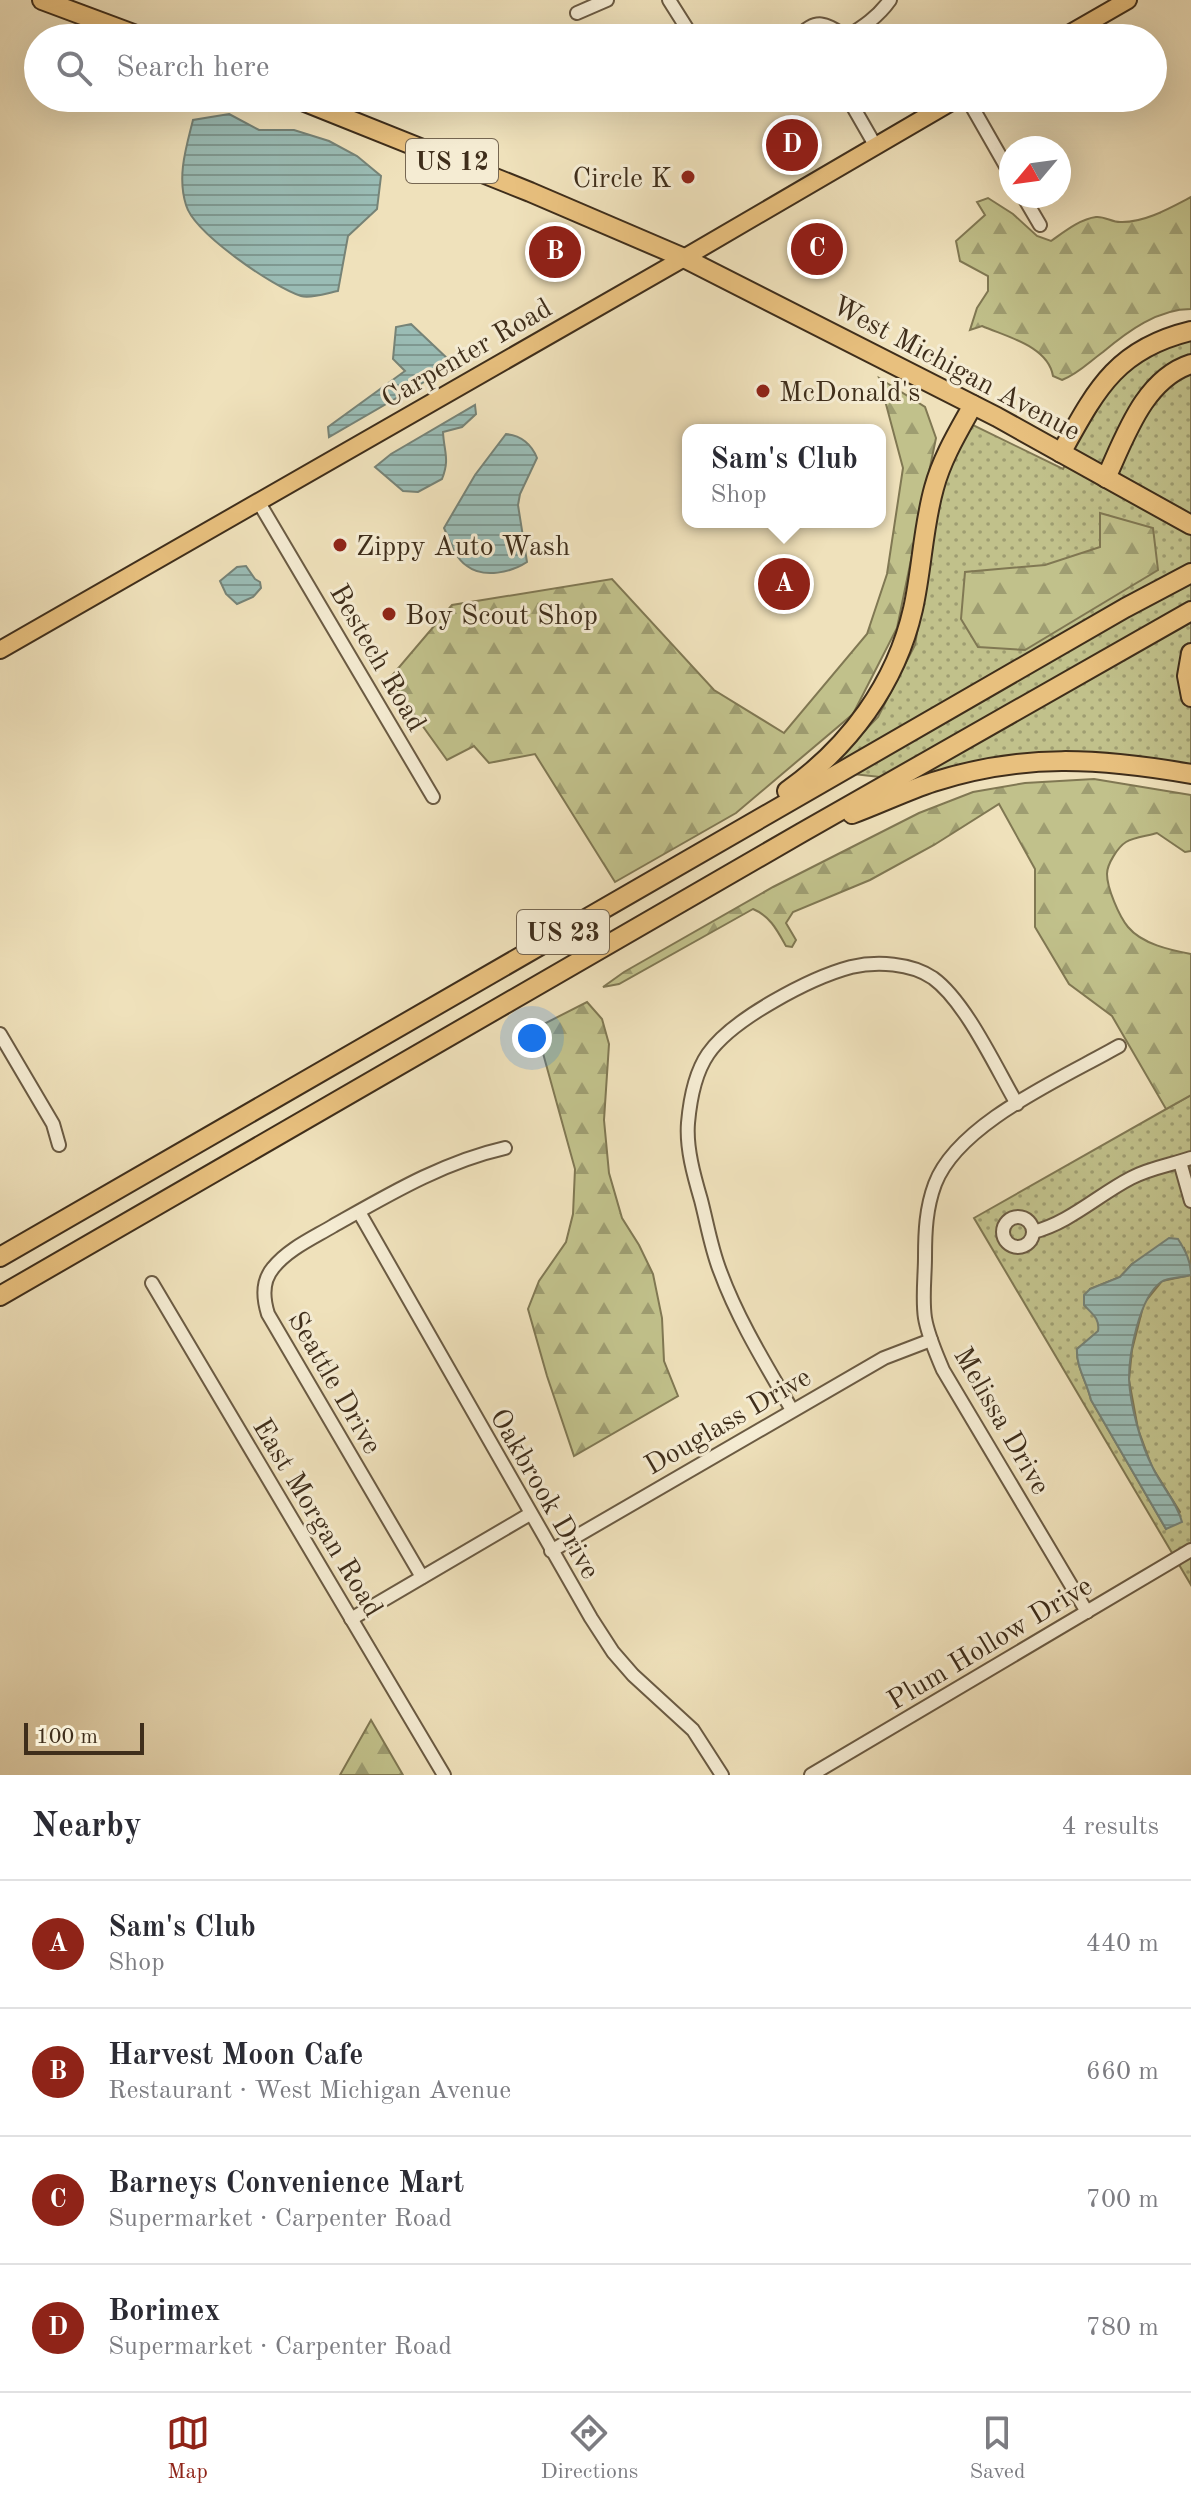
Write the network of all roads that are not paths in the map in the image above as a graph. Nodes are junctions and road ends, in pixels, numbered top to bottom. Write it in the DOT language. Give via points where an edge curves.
graph roads {
  1 [pos="42,0"];
  2 [pos="607,0"];
  3 [pos="669,0"];
  4 [pos="890,0"];
  5 [pos="1128,0"];
  6 [pos="577,13"];
  7 [pos="106,24"];
  8 [pos="684,24"];
  9 [pos="868,24"];
  10 [pos="1086,24"];
  11 [pos="330,112"];
  12 [pos="856,112"];
  13 [pos="933,112"];
  14 [pos="975,112"];
  15 [pos="875,145"];
  16 [pos="999,154"];
  17 [pos="1030,208"];
  18 [pos="1040,225"];
  19 [pos="684,258"];
  20 [pos="1191,331"];
  21 [pos="1191,364"];
  22 [pos="973,405"];
  23 [pos="1061,453"];
  24 [pos="1106,478"];
  25 [pos="258,501"];
  26 [pos="1191,525"];
  27 [pos="1191,573"];
  28 [pos="1191,611"];
  29 [pos="0,650"];
  30 [pos="1191,653"];
  31 [pos="1191,697"];
  32 [pos="1191,774"];
  33 [pos="433,797"];
  34 [pos="801,833"];
  35 [pos="700,853"];
  36 [pos="0,1034"];
  37 [pos="1119,1046"];
  38 [pos="1017,1104"];
  39 [pos="59,1145"];
  40 [pos="505,1148"];
  41 [pos="1186,1160"];
  42 [pos="1191,1201"];
  43 [pos="359,1212"];
  44 [pos="1033,1232"];
  45 [pos="0,1257"];
  46 [pos="152,1283"];
  47 [pos="0,1296"];
  48 [pos="931,1340"];
  49 [pos="792,1410"];
  50 [pos="530,1514"];
  51 [pos="1191,1550"];
  52 [pos="551,1551"];
  53 [pos="422,1577"];
  54 [pos="1087,1612"];
  55 [pos="351,1619"];
  56 [pos="444,1775"];
  57 [pos="722,1775"];
  58 [pos="811,1775"];
  1 -- 7 [label="highway"];
  2 -- 6 [label="street"];
  3 -- 8 [label="street"];
  4 -- 9 [label="street"];
  5 -- 10 [label="main road"];
  11 -- 19 [label="highway, West Michigan Avenue / US 12"];
  12 -- 15 [label="street"];
  13 -- 15 [label="main road, Carpenter Road"];
  14 -- 16 [label="street"];
  15 -- 19 [label="main road, Carpenter Road"];
  17 -- 18 [label="street"];
  19 -- 22 [label="highway, West Michigan Avenue / US 12"];
  19 -- 25 [label="main road, Carpenter Road"];
  20 -- 23 [label="highway" via="1146,348 1108,376"];
  21 -- 24 [label="highway" via="1150,394"];
  22 -- 23 [label="highway, West Michigan Avenue / US 12"];
  22 -- 35 [label="highway" via="934,488 913,609 877,696 819,768"];
  23 -- 24 [label="highway, West Michigan Avenue / US 12"];
  24 -- 26 [label="highway, West Michigan Avenue / US 12"];
  25 -- 29 [label="main road, Carpenter Road"];
  25 -- 33 [label="street, Bestech Road"];
  27 -- 35 [label="highway, US 23"];
  28 -- 34 [label="highway, US 23"];
  30 -- 31 [label="highway"];
  32 -- 34 [label="highway" via="1094,760 1032,761 931,783"];
  34 -- 47 [label="highway, US 23"];
  35 -- 45 [label="highway, US 23"];
  36 -- 39 [label="street" via="53,1124"];
  37 -- 38 [label="street, Melissa Drive"];
  38 -- 48 [label="street, Melissa Drive" via="958,1147 936,1181 925,1237 925,1316"];
  38 -- 49 [label="street" via="971,1023 933,978 882,963 852,967 770,1004 734,1027 708,1054 695,1083 688,1125 692,1169 719,1269"];
  40 -- 43 [label="street, Seattle Drive" via="437,1171"];
  41 -- 42 [label="street"];
  41 -- 44 [label="street" via="1133,1177 1050,1228"];
  43 -- 50 [label="street, Oakbrook Drive"];
  43 -- 53 [label="street, Seattle Drive" via="274,1266 264,1289 265,1303"];
  46 -- 55 [label="street, East Morgan Road"];
  48 -- 49 [label="street, Douglass Drive" via="884,1358"];
  48 -- 54 [label="street, Melissa Drive" via="943,1370"];
  49 -- 52 [label="street, Douglass Drive"];
  50 -- 52 [label="street, Oakbrook Drive"];
  50 -- 53 [label="street"];
  51 -- 54 [label="street, Plum Hollow Drive"];
  52 -- 57 [label="street, Oakbrook Drive" via="613,1652 693,1730"];
  53 -- 55 [label="street"];
  54 -- 58 [label="street, Plum Hollow Drive"];
  55 -- 56 [label="street, East Morgan Road"];
}
